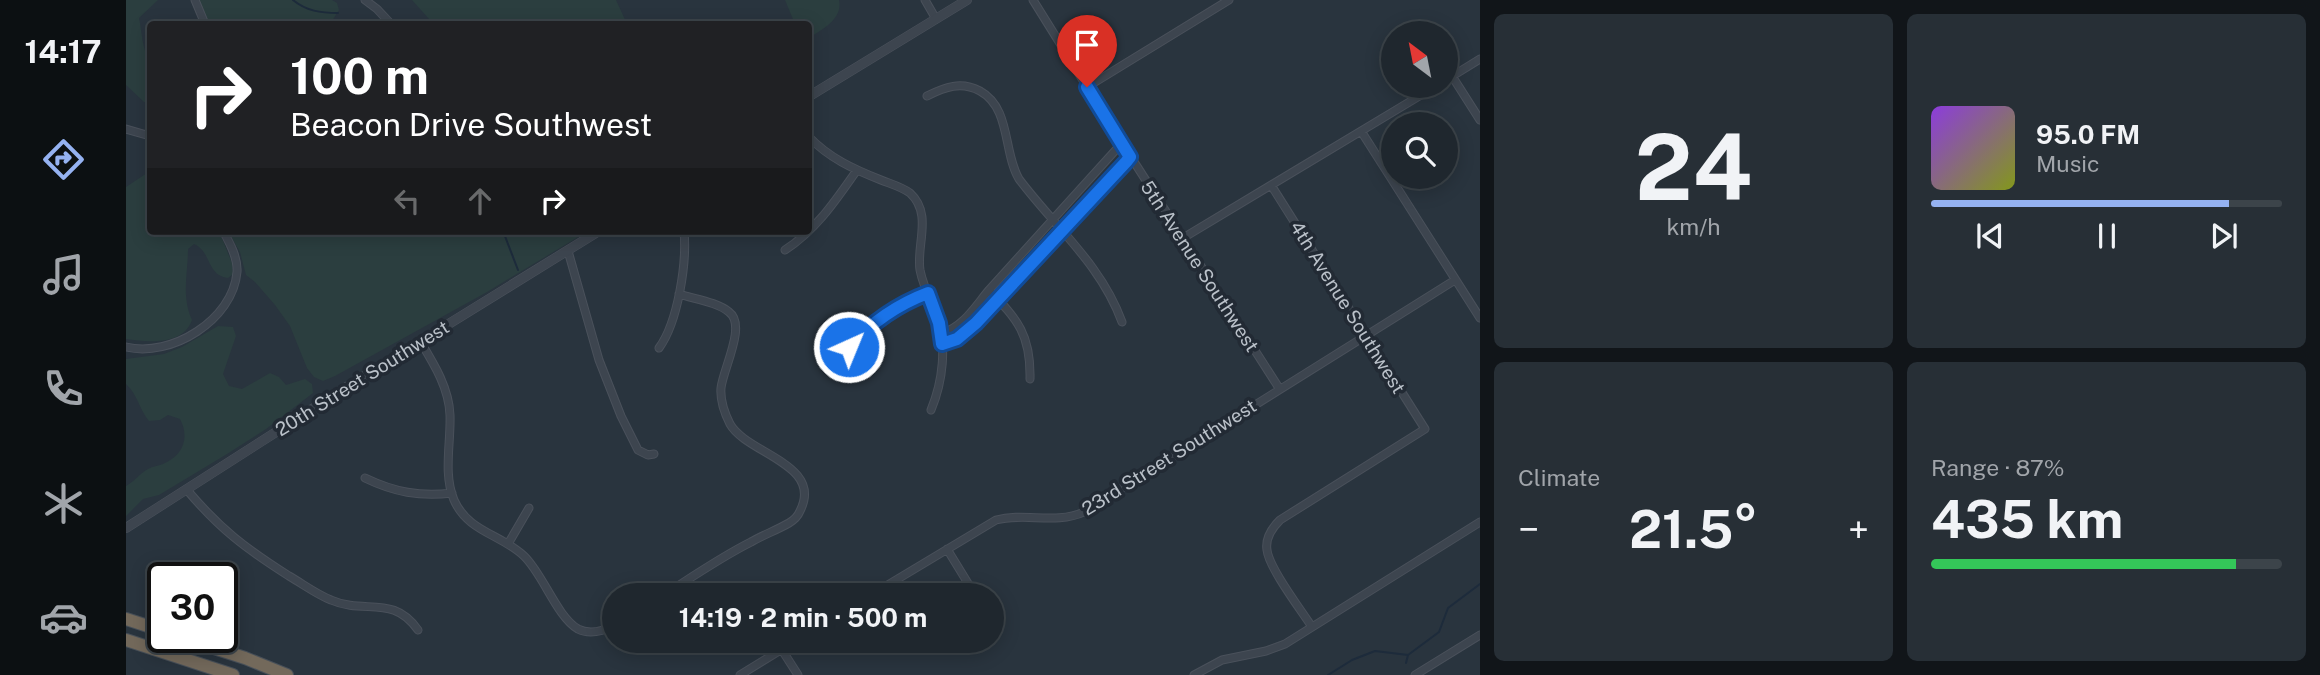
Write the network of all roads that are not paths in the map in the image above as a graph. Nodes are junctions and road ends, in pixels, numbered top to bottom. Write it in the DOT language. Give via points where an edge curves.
graph roads {
  1 [pos="195,0"];
  2 [pos="365,0"];
  3 [pos="925,0"];
  4 [pos="967,0"];
  5 [pos="1033,0"];
  6 [pos="1229,0"];
  7 [pos="936,19"];
  8 [pos="204,21"];
  9 [pos="389,21"];
  10 [pos="1480,59"];
  11 [pos="1458,72"];
  12 [pos="1087,87"];
  13 [pos="1458,90"];
  14 [pos="812,95"];
  15 [pos="927,96"];
  16 [pos="1416,98"];
  17 [pos="1480,120"];
  18 [pos="126,129"];
  19 [pos="1361,131"];
  20 [pos="147,135"];
  21 [pos="812,139"];
  22 [pos="1122,143"];
  23 [pos="1130,157"];
  24 [pos="857,170"];
  25 [pos="1271,185"];
  26 [pos="1054,220"];
  27 [pos="812,229"];
  28 [pos="1063,230"];
  29 [pos="225,235"];
  30 [pos="593,235"];
  31 [pos="684,235"];
  32 [pos="805,235"];
  33 [pos="1184,238"];
  34 [pos="785,250"];
  35 [pos="568,251"];
  36 [pos="1455,280"];
  37 [pos="989,289"];
  38 [pos="928,293"];
  39 [pos="679,294"];
  40 [pos="998,299"];
  41 [pos="1480,318"];
  42 [pos="1122,322"];
  43 [pos="941,334"];
  44 [pos="1364,335"];
  45 [pos="420,341"];
  46 [pos="942,344"];
  47 [pos="126,347"];
  48 [pos="849,347"];
  49 [pos="659,348"];
  50 [pos="1030,379"];
  51 [pos="1279,388"];
  52 [pos="932,411"];
  53 [pos="654,454"];
  54 [pos="365,478"];
  55 [pos="187,490"];
  56 [pos="452,493"];
  57 [pos="528,508"];
  58 [pos="1480,522"];
  59 [pos="126,528"];
  60 [pos="508,544"];
  61 [pos="947,549"];
  62 [pos="683,583"];
  63 [pos="891,583"];
  64 [pos="968,583"];
  65 [pos="126,620"];
  66 [pos="147,626"];
  67 [pos="1312,627"];
  68 [pos="602,629"];
  69 [pos="418,631"];
  70 [pos="1480,635"];
  71 [pos="126,640"];
  72 [pos="230,653"];
  73 [pos="777,653"];
  74 [pos="784,653"];
  75 [pos="1425,672"];
  76 [pos="233,675"];
  77 [pos="287,675"];
  78 [pos="740,675"];
  79 [pos="798,675"];
  80 [pos="1194,675"];
  81 [pos="1415,675"];
  1 -- 8 [label="street"];
  2 -- 9 [label="street"];
  3 -- 7 [label="street"];
  4 -- 7 [label="street"];
  5 -- 12 [label="street, 5th Avenue Southwest"];
  6 -- 12 [label="street"];
  7 -- 14 [label="street"];
  10 -- 11 [label="street"];
  12 -- 22 [label="street, 5th Avenue Southwest"];
  13 -- 17 [label="street"];
  15 -- 26 [label="street" via="962,85 991,100 1002,118 1014,170"];
  16 -- 19 [label="street"];
  18 -- 20 [label="street"];
  19 -- 25 [label="street"];
  19 -- 36 [label="street"];
  21 -- 24 [label="street"];
  22 -- 23 [label="street, 5th Avenue Southwest"];
  22 -- 26 [label="street"];
  23 -- 28 [label="street"];
  23 -- 33 [label="street, 5th Avenue Southwest"];
  24 -- 27 [label="street"];
  24 -- 38 [label="street" via="903,189 918,202 923,223 920,270"];
  25 -- 33 [label="street"];
  25 -- 44 [label="street, 4th Avenue Southwest"];
  26 -- 28 [label="street"];
  26 -- 37 [label="street"];
  28 -- 40 [label="street"];
  28 -- 42 [label="street" via="1100,276"];
  29 -- 47 [label="street" via="237,271 225,303 212,319 185,340 168,346"];
  30 -- 35 [label="street, 20th Street Southwest"];
  31 -- 39 [label="street"];
  32 -- 34 [label="street"];
  33 -- 51 [label="street, 5th Avenue Southwest"];
  35 -- 45 [label="street, 20th Street Southwest"];
  35 -- 53 [label="street" via="596,351 621,416 641,453"];
  36 -- 41 [label="street"];
  36 -- 44 [label="street, 23rd Street Southwest"];
  37 -- 40 [label="street"];
  37 -- 43 [label="street" via="961,324"];
  38 -- 43 [label="street"];
  38 -- 48 [label="street" via="886,313"];
  39 -- 49 [label="street"];
  39 -- 62 [label="street" via="732,314 736,333 721,391 727,416 743,438 796,473 804,492 801,509 790,522"];
  40 -- 46 [label="street" via="966,332"];
  40 -- 50 [label="street" via="1024,333"];
  43 -- 46 [label="street"];
  44 -- 51 [label="street, 23rd Street Southwest"];
  44 -- 67 [label="street, 4th Avenue Southwest" via="1425,429 1280,520 1271,531 1266,545 1269,559"];
  45 -- 55 [label="street, 20th Street Southwest"];
  45 -- 56 [label="street" via="449,404"];
  46 -- 52 [label="street" via="940,382"];
  51 -- 61 [label="street, 23rd Street Southwest" via="1084,512 1060,519 1005,517"];
  54 -- 56 [label="street" via="407,493"];
  55 -- 59 [label="street, 20th Street Southwest"];
  55 -- 69 [label="street" via="233,538 321,596 341,604 396,610"];
  56 -- 60 [label="street" via="467,520"];
  57 -- 60 [label="street"];
  58 -- 67 [label="street"];
  60 -- 68 [label="street" via="531,564 572,624 591,632"];
  61 -- 63 [label="street, 23rd Street Southwest"];
  61 -- 64 [label="street"];
  65 -- 66 [label="highway"];
  67 -- 80 [label="street" via="1280,647 1222,660"];
  70 -- 75 [label="street"];
  71 -- 76 [label="highway"];
  72 -- 77 [label="highway"];
  73 -- 78 [label="street"];
  74 -- 79 [label="street"];
  75 -- 81 [label="street"];
}
